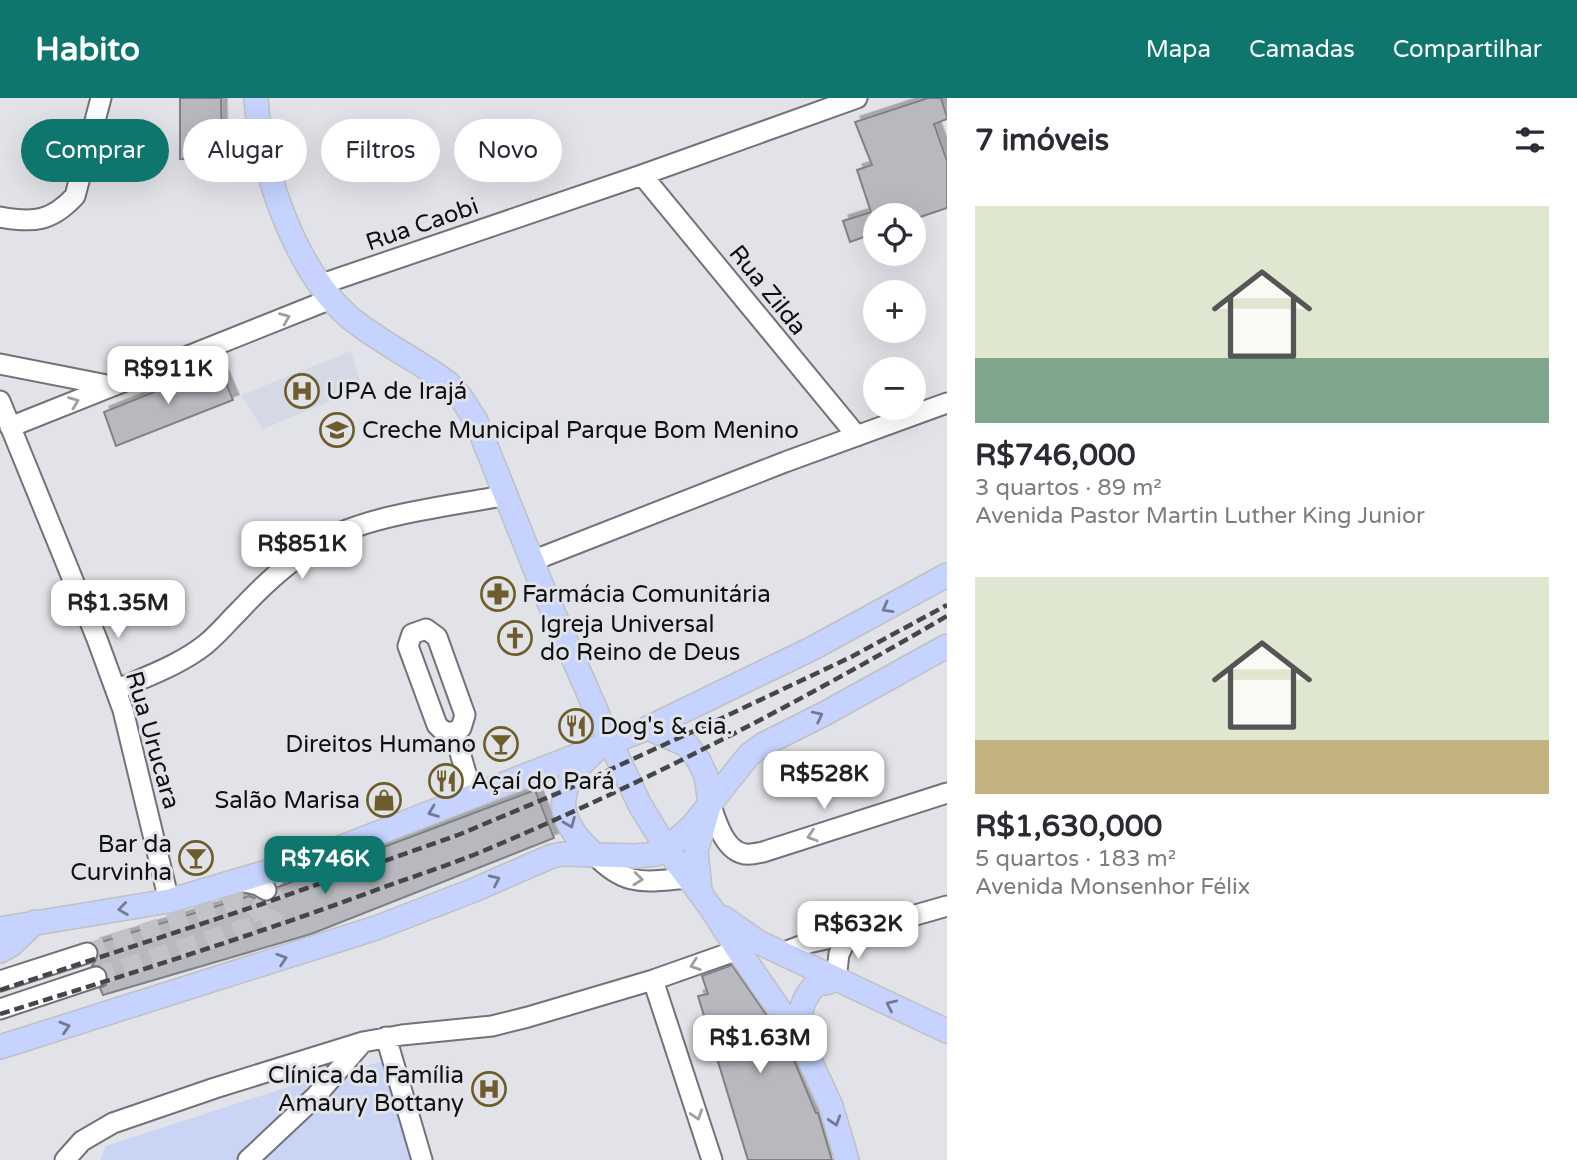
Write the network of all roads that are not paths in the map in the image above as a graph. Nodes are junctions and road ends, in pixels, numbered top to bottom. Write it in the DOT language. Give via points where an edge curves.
graph roads {
  1 [pos="101,98"];
  2 [pos="256,98"];
  3 [pos="857,98"];
  4 [pos="642,175"];
  5 [pos="0,217"];
  6 [pos="326,292"];
  7 [pos="0,364"];
  8 [pos="113,387"];
  9 [pos="0,401"];
  10 [pos="947,403"];
  11 [pos="10,427"];
  12 [pos="857,436"];
  13 [pos="507,495"];
  14 [pos="532,561"];
  15 [pos="947,575"];
  16 [pos="947,646"];
  17 [pos="116,690"];
  18 [pos="648,728"];
  19 [pos="454,732"];
  20 [pos="605,746"];
  21 [pos="947,793"];
  22 [pos="472,797"];
  23 [pos="710,803"];
  24 [pos="667,849"];
  25 [pos="594,854"];
  26 [pos="241,881"];
  27 [pos="266,890"];
  28 [pos="700,893"];
  29 [pos="169,901"];
  30 [pos="947,906"];
  31 [pos="35,922"];
  32 [pos="0,929"];
  33 [pos="849,934"];
  34 [pos="738,950"];
  35 [pos="0,951"];
  36 [pos="87,953"];
  37 [pos="782,953"];
  38 [pos="96,976"];
  39 [pos="0,981"];
  40 [pos="653,981"];
  41 [pos="827,981"];
  42 [pos="0,1009"];
  43 [pos="947,1031"];
  44 [pos="386,1037"];
  45 [pos="800,1039"];
  46 [pos="363,1042"];
  47 [pos="0,1047"];
  48 [pos="65,1160"];
  49 [pos="248,1160"];
  50 [pos="422,1160"];
  51 [pos="712,1160"];
  52 [pos="847,1160"];
  1 -- 5 [label="street" via="75,196 45,218"];
  2 -- 6 [label="main road" via="263,145 285,216 297,247"];
  3 -- 4 [label="street, Rua Caobi"];
  4 -- 6 [label="street, Rua Caobi"];
  4 -- 12 [label="street, Rua Zilda"];
  8 -- 6 [label="street, Rua Caobi, one-way"];
  6 -- 13 [label="main road" via="368,331 448,383 460,396 477,421"];
  7 -- 8 [label="street"];
  11 -- 8 [label="street, Rua Caobi, one-way"];
  9 -- 11 [label="street, Rua Urucara"];
  10 -- 12 [label="street"];
  11 -- 17 [label="street, Rua Urucara"];
  12 -- 14 [label="street"];
  13 -- 14 [label="main road"];
  13 -- 17 [label="street" via="376,520 338,533 287,567 195,652"];
  14 -- 20 [label="main road"];
  15 -- 18 [label="main road, one-way" via="813,648"];
  23 -- 16 [label="main road, one-way" via="749,755 764,744"];
  17 -- 29 [label="street, Rua Urucara"];
  18 -- 20 [label="main road"];
  18 -- 23 [label="main road" via="687,745 706,776"];
  19 -- 19 [label="street" via="437,725 408,646 418,630 426,629 437,637 465,715 461,728"];
  19 -- 22 [label="street"];
  20 -- 22 [label="main road"];
  20 -- 24 [label="main road"];
  20 -- 25 [label="main road, one-way" via="578,766 564,797 568,826"];
  21 -- 23 [label="street, one-way" via="746,854 727,841"];
  22 -- 26 [label="main road, one-way"];
  23 -- 24 [label="main road"];
  23 -- 28 [label="main road" via="696,851"];
  24 -- 25 [label="main road" via="646,856"];
  24 -- 28 [label="main road"];
  25 -- 28 [label="street, one-way" via="616,874"];
  47 -- 25 [label="main road, one-way" via="376,928 544,859 563,853"];
  26 -- 27 [label="street"];
  26 -- 29 [label="main road"];
  28 -- 34 [label="main road"];
  28 -- 37 [label="main road" via="748,937"];
  29 -- 31 [label="main road, one-way"];
  30 -- 33 [label="street"];
  31 -- 32 [label="main road"];
  31 -- 35 [label="main road"];
  33 -- 37 [label="street"];
  33 -- 41 [label="street"];
  34 -- 40 [label="street, one-way"];
  34 -- 41 [label="main road"];
  34 -- 45 [label="main road"];
  36 -- 39 [label="street"];
  37 -- 41 [label="main road"];
  38 -- 42 [label="street"];
  40 -- 44 [label="street" via="492,1026"];
  40 -- 51 [label="street, one-way"];
  43 -- 41 [label="main road, one-way"];
  41 -- 45 [label="main road" via="805,996"];
  44 -- 46 [label="street"];
  44 -- 50 [label="street"];
  45 -- 52 [label="main road, one-way" via="831,1106"];
  46 -- 48 [label="street" via="113,1124 82,1141"];
  46 -- 49 [label="street" via="315,1097"];
}
